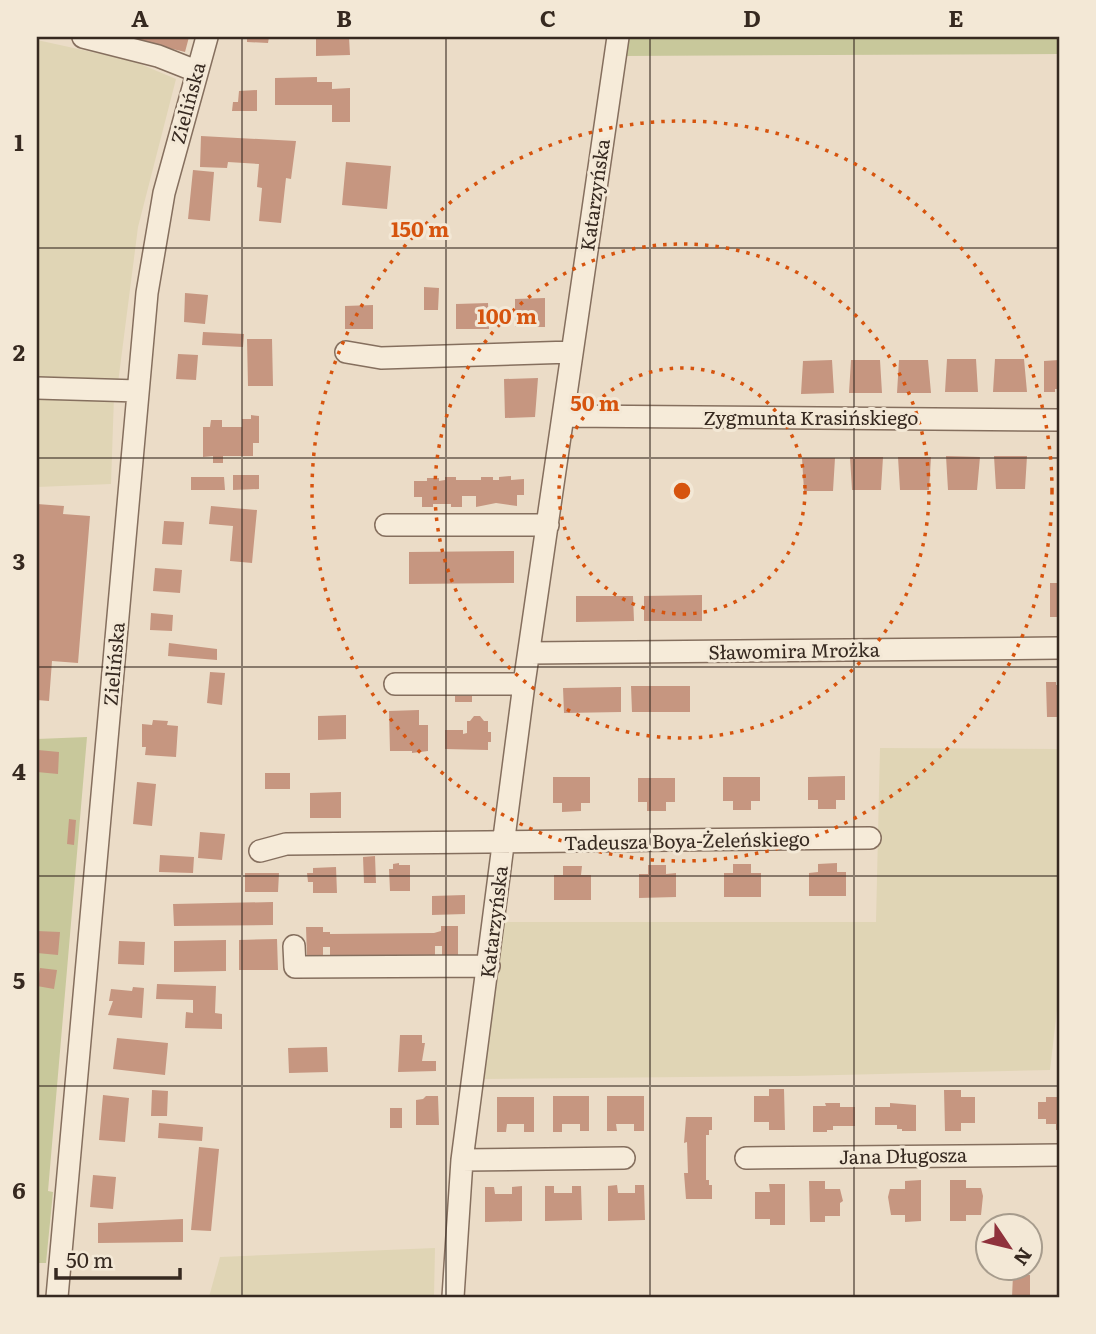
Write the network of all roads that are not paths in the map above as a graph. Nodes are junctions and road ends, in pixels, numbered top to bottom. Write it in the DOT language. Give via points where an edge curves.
graph roads {
  1 [pos="83,37"];
  2 [pos="206,37"];
  3 [pos="618,37"];
  4 [pos="196,71"];
  5 [pos="346,352"];
  6 [pos="572,352"];
  7 [pos="37,388"];
  8 [pos="138,391"];
  9 [pos="563,416"];
  10 [pos="1059,420"];
  11 [pos="548,525"];
  12 [pos="386,526"];
  13 [pos="1059,648"];
  14 [pos="529,653"];
  15 [pos="395,684"];
  16 [pos="524,684"];
  17 [pos="870,838"];
  18 [pos="504,843"];
  19 [pos="260,851"];
  20 [pos="294,946"];
  21 [pos="489,966"];
  22 [pos="1059,1155"];
  23 [pos="624,1158"];
  24 [pos="746,1158"];
  25 [pos="462,1160"];
  26 [pos="57,1297"];
  27 [pos="453,1297"];
  1 -- 4 [label="street"];
  2 -- 4 [label="street, Zielińska"];
  3 -- 6 [label="street, Katarzyńska"];
  4 -- 8 [label="street, Zielińska" via="155,238"];
  5 -- 6 [label="street" via="381,358"];
  6 -- 9 [label="street, Katarzyńska"];
  7 -- 8 [label="street"];
  8 -- 26 [label="street, Zielińska"];
  9 -- 10 [label="street, Zygmunta Krasińskiego"];
  9 -- 11 [label="street, Katarzyńska"];
  11 -- 12 [label="street"];
  11 -- 14 [label="street, Katarzyńska"];
  13 -- 14 [label="street, Sławomira Mrożka"];
  14 -- 16 [label="street, Katarzyńska"];
  15 -- 16 [label="street"];
  16 -- 18 [label="street, Katarzyńska"];
  17 -- 18 [label="street, Tadeusza Boya-Żeleńskiego"];
  18 -- 19 [label="street, Tadeusza Boya-Żeleńskiego" via="286,844"];
  18 -- 21 [label="street, Katarzyńska"];
  20 -- 21 [label="street" via="295,967"];
  21 -- 25 [label="street, Katarzyńska"];
  22 -- 24 [label="street, Jana Długosza"];
  23 -- 25 [label="street"];
  25 -- 27 [label="street, Katarzyńska"];
}
